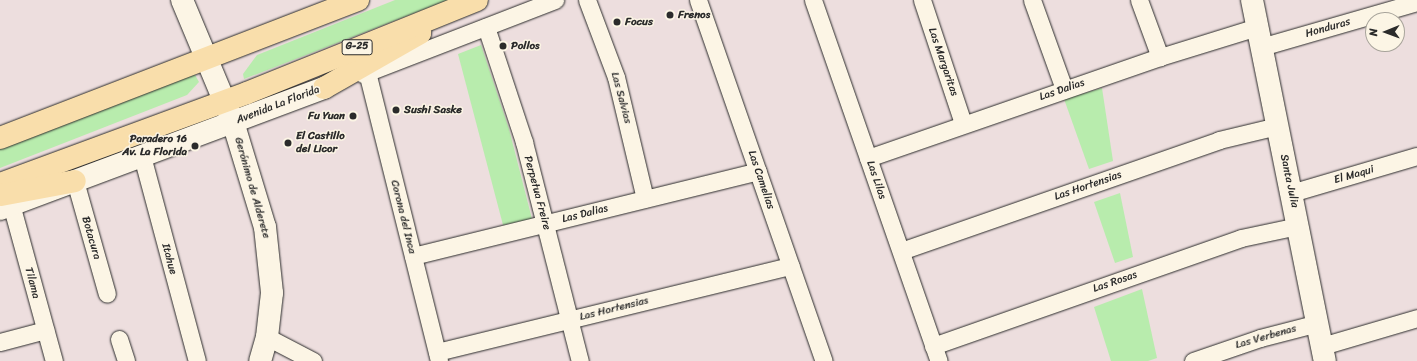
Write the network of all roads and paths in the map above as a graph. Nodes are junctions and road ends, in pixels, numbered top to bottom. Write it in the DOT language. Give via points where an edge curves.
graph roads {
  1 [pos="182,0"];
  2 [pos="358,0"];
  3 [pos="555,0"];
  4 [pos="587,0"];
  5 [pos="698,0"];
  6 [pos="813,0"];
  7 [pos="922,0"];
  8 [pos="1032,0"];
  9 [pos="1139,0"];
  10 [pos="1252,0"];
  11 [pos="473,2"];
  12 [pos="1417,2"];
  13 [pos="486,27"];
  14 [pos="1259,37"];
  15 [pos="1160,56"];
  16 [pos="208,57"];
  17 [pos="367,72"];
  18 [pos="324,88"];
  19 [pos="1064,89"];
  20 [pos="225,101"];
  21 [pos="46,121"];
  22 [pos="233,122"];
  23 [pos="963,123"];
  24 [pos="1277,126"];
  25 [pos="0,127"];
  26 [pos="0,138"];
  27 [pos="142,156"];
  28 [pos="1417,156"];
  29 [pos="868,158"];
  30 [pos="758,171"];
  31 [pos="76,181"];
  32 [pos="0,184"];
  33 [pos="1291,193"];
  34 [pos="645,199"];
  35 [pos="4,203"];
  36 [pos="546,223"];
  37 [pos="1298,226"];
  38 [pos="900,251"];
  39 [pos="413,256"];
  40 [pos="791,266"];
  41 [pos="107,294"];
  42 [pos="1417,318"];
  43 [pos="570,320"];
  44 [pos="1318,323"];
  45 [pos="45,330"];
  46 [pos="267,337"];
  47 [pos="119,339"];
  48 [pos="0,342"];
  49 [pos="936,354"];
  50 [pos="1324,354"];
  51 [pos="438,357"];
  52 [pos="821,360"];
  53 [pos="54,361"];
  54 [pos="126,361"];
  55 [pos="197,361"];
  56 [pos="260,361"];
  57 [pos="313,361"];
  58 [pos="580,361"];
  59 [pos="1193,361"];
  1 -- 16 [label="street, Gerónimo de Alderete"];
  2 -- 16 [label="main road"];
  3 -- 13 [label="street, Avenida La Florida"];
  4 -- 34 [label="street, Las Salvias" via="616,77"];
  5 -- 30 [label="street, Las Camelias"];
  6 -- 29 [label="street, Las Lilas"];
  7 -- 23 [label="street, Las Margaritas"];
  8 -- 19 [label="street"];
  9 -- 15 [label="street"];
  10 -- 14 [label="street, Santa Julia"];
  11 -- 18 [label="main road"];
  11 -- 20 [label="main road, Avenida La Florida / G-25"];
  12 -- 14 [label="street, Honduras"];
  13 -- 17 [label="street, Avenida La Florida"];
  13 -- 36 [label="street, Perpetua Freire" via="516,116"];
  14 -- 15 [label="street, Las Dalias"];
  14 -- 24 [label="street, Santa Julia"];
  15 -- 19 [label="street, Las Dalias"];
  16 -- 20 [label="street, Gerónimo de Alderete"];
  16 -- 21 [label="main road"];
  17 -- 18 [label="street, Avenida La Florida"];
  17 -- 39 [label="street, Corona del Inca"];
  18 -- 22 [label="street, Avenida La Florida"];
  19 -- 23 [label="street, Las Dalias"];
  20 -- 22 [label="street, Gerónimo de Alderete"];
  20 -- 32 [label="main road, Avenida La Florida / G-25"];
  21 -- 25 [label="main road"];
  21 -- 26 [label="main road"];
  22 -- 27 [label="street, Avenida La Florida"];
  22 -- 46 [label="street, Gerónimo de Alderete" via="269,249 272,293"];
  23 -- 29 [label="street, Las Dalias"];
  24 -- 33 [label="street, Santa Julia"];
  24 -- 38 [label="street, Las Hortensias" via="1219,140"];
  27 -- 31 [label="street, Avenida La Florida"];
  27 -- 55 [label="street, Itahue"];
  28 -- 33 [label="street, El Maqui"];
  29 -- 38 [label="street, Las Lilas"];
  30 -- 34 [label="street, Las Dalias"];
  30 -- 40 [label="street, Las Camelias"];
  31 -- 35 [label="main road"];
  31 -- 41 [label="street, Botacura"];
  33 -- 37 [label="street, Santa Julia"];
  34 -- 36 [label="street, Las Dalias"];
  35 -- 45 [label="street, Tilama"];
  36 -- 39 [label="street, Las Dalias"];
  36 -- 43 [label="street, Perpetua Freire"];
  37 -- 44 [label="street, Santa Julia"];
  37 -- 49 [label="street, Las Rosas" via="1241,238"];
  38 -- 49 [label="street, Las Lilas"];
  39 -- 51 [label="street, Corona del Inca"];
  40 -- 43 [label="street, Las Hortensias"];
  40 -- 52 [label="street, Las Camelias"];
  42 -- 50 [label="street"];
  43 -- 51 [label="street, Las Hortensias"];
  43 -- 58 [label="street, Perpetua Freire"];
  44 -- 50 [label="street, Santa Julia"];
  44 -- 59 [label="street, Las Verbenas" via="1260,338"];
  45 -- 48 [label="street"];
  45 -- 53 [label="street, Tilama"];
  46 -- 56 [label="street, Gerónimo de Alderete"];
  46 -- 57 [label="street"];
  47 -- 54 [label="street"];
}
